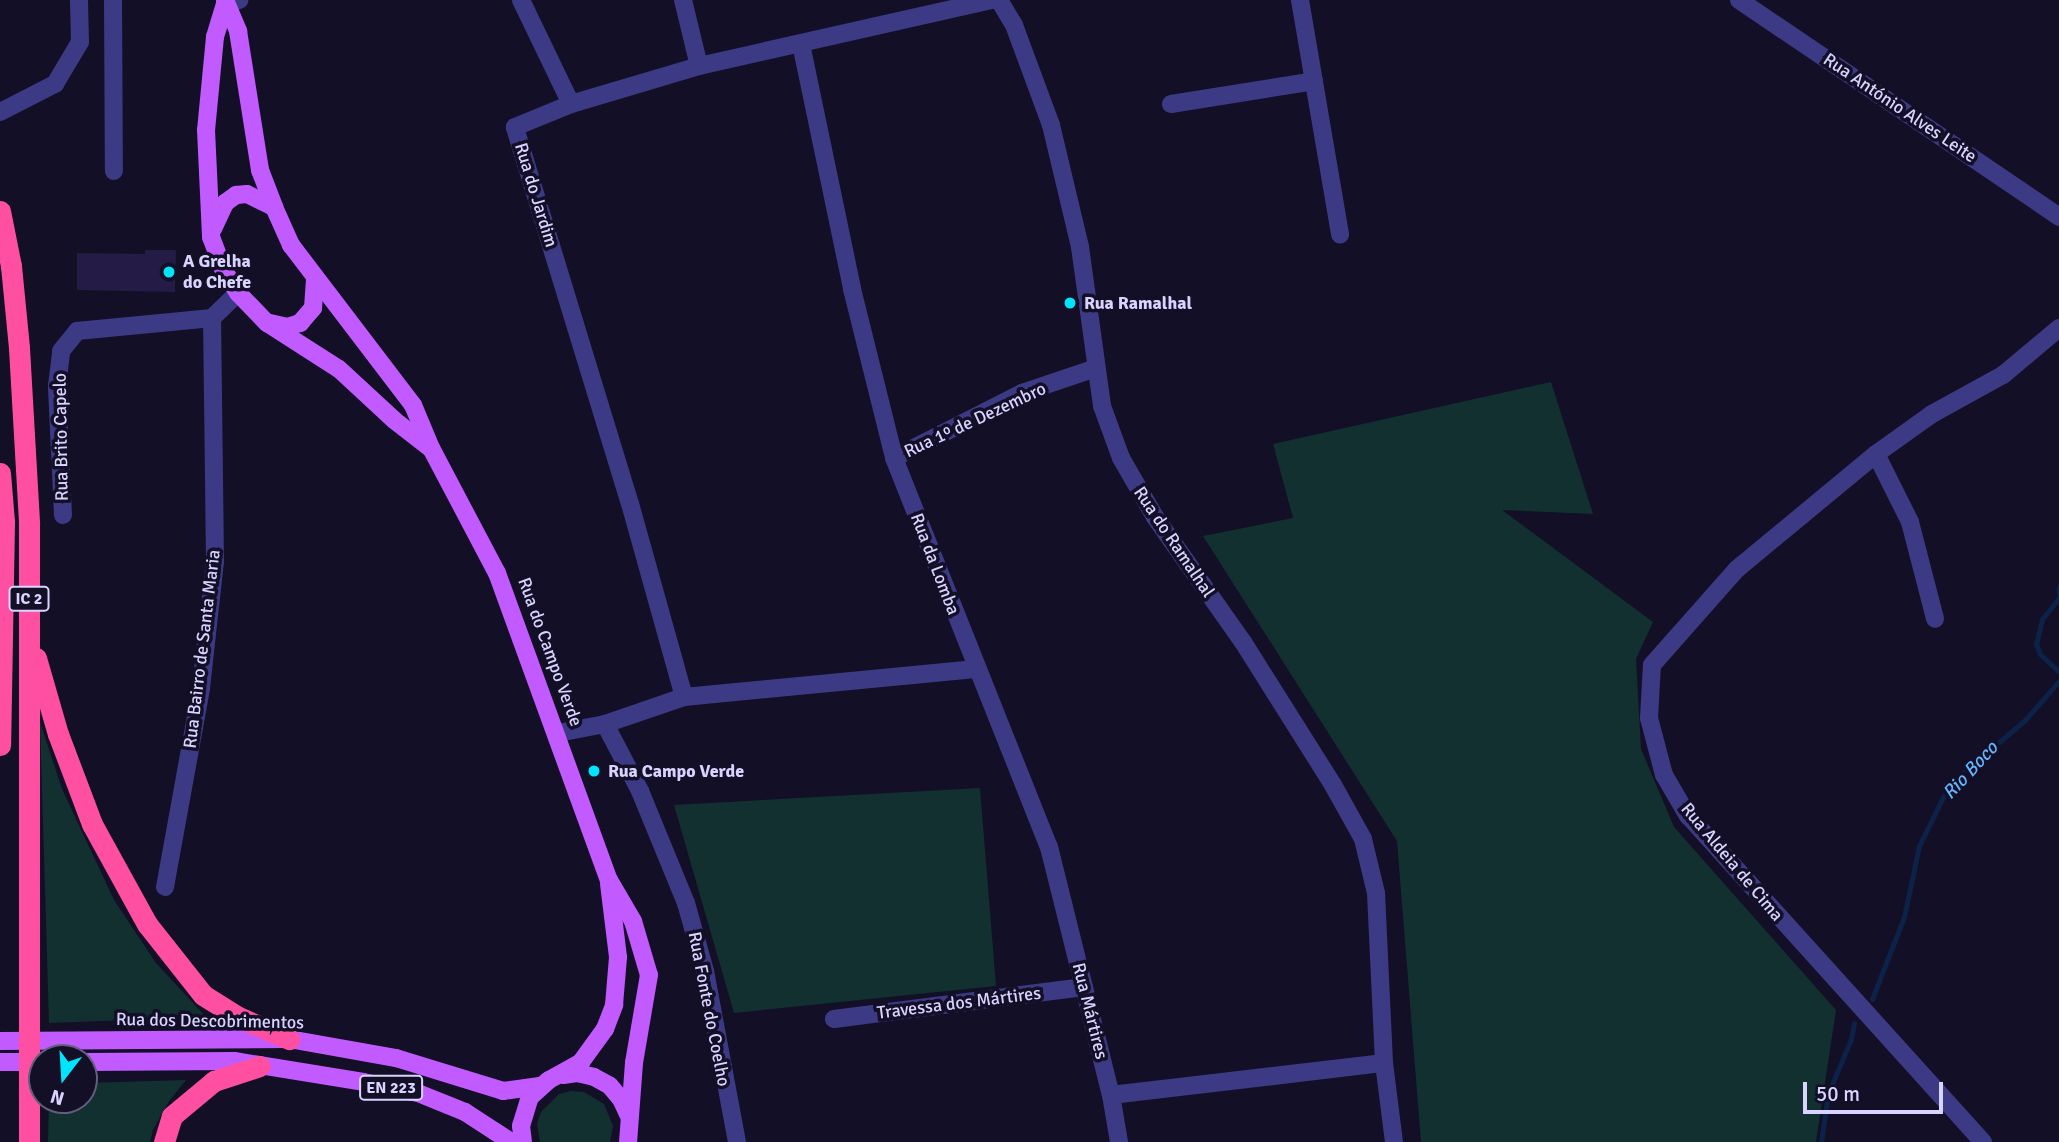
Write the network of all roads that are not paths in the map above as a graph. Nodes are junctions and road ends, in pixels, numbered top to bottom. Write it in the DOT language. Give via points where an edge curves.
graph roads {
  1 [pos="79,0"];
  2 [pos="113,0"];
  3 [pos="521,0"];
  4 [pos="683,0"];
  5 [pos="993,0"];
  6 [pos="999,0"];
  7 [pos="1300,0"];
  8 [pos="1740,0"];
  9 [pos="230,1"];
  10 [pos="801,44"];
  11 [pos="699,66"];
  12 [pos="1314,81"];
  13 [pos="571,104"];
  14 [pos="1171,104"];
  15 [pos="0,112"];
  16 [pos="114,171"];
  17 [pos="274,207"];
  18 [pos="0,211"];
  19 [pos="2059,217"];
  20 [pos="1340,235"];
  21 [pos="211,237"];
  22 [pos="315,278"];
  23 [pos="238,293"];
  24 [pos="212,318"];
  25 [pos="267,323"];
  26 [pos="2059,328"];
  27 [pos="1096,368"];
  28 [pos="431,448"];
  29 [pos="1876,454"];
  30 [pos="894,458"];
  31 [pos="0,473"];
  32 [pos="63,515"];
  33 [pos="1935,619"];
  34 [pos="30,634"];
  35 [pos="976,669"];
  36 [pos="684,697"];
  37 [pos="605,724"];
  38 [pos="558,733"];
  39 [pos="0,745"];
  40 [pos="609,880"];
  41 [pos="165,887"];
  42 [pos="1084,987"];
  43 [pos="834,1019"];
  44 [pos="289,1039"];
  45 [pos="0,1041"];
  46 [pos="0,1062"];
  47 [pos="28,1062"];
  48 [pos="98,1062"];
  49 [pos="1384,1063"];
  50 [pos="260,1066"];
  51 [pos="560,1076"];
  52 [pos="540,1086"];
  53 [pos="1111,1095"];
  54 [pos="628,1114"];
  55 [pos="29,1142"];
  56 [pos="164,1142"];
  57 [pos="511,1142"];
  58 [pos="523,1142"];
  59 [pos="628,1142"];
  60 [pos="737,1142"];
  61 [pos="1119,1142"];
  62 [pos="1394,1142"];
  63 [pos="1983,1142"];
  1 -- 15 [label="street" via="80,42 55,84"];
  2 -- 16 [label="street"];
  3 -- 13 [label="street"];
  4 -- 11 [label="street"];
  5 -- 10 [label="street, Rua do Jardim"];
  6 -- 27 [label="street, Rua do Ramalhal" via="1041,93 1067,185"];
  7 -- 12 [label="street"];
  8 -- 19 [label="street, Rua António Alves Leite"];
  9 -- 17 [label="main road, Rua do Campo Verde" via="260,170"];
  9 -- 21 [label="main road, Rua do Campo Verde" via="215,37 206,131"];
  10 -- 11 [label="street, Rua do Jardim"];
  10 -- 30 [label="street, Rua da Lomba" via="852,289"];
  11 -- 13 [label="street, Rua do Jardim"];
  12 -- 14 [label="street"];
  12 -- 20 [label="street"];
  13 -- 36 [label="street, Rua do Jardim" via="515,127"];
  17 -- 21 [label="main road" via="247,194 236,195 216,217"];
  17 -- 22 [label="main road, Rua do Campo Verde" via="291,245"];
  18 -- 34 [label="highway, IC 2" via="11,267 23,399"];
  21 -- 23 [label="main road, Rua do Campo Verde"];
  22 -- 25 [label="main road" via="313,308 300,323 287,327"];
  22 -- 28 [label="main road, Rua do Campo Verde" via="413,405"];
  23 -- 24 [label="street"];
  23 -- 25 [label="main road, Rua do Campo Verde"];
  24 -- 32 [label="street, Rua Brito Capelo" via="78,331 61,351 57,386"];
  24 -- 41 [label="street, Rua Bairro de Santa Maria" via="215,561 201,688"];
  25 -- 28 [label="main road, Rua do Campo Verde" via="339,369"];
  26 -- 29 [label="street, Rua Aldeia de Cima" via="2003,375 1932,414"];
  27 -- 30 [label="street, Rua 1º de Dezembro" via="1022,393"];
  27 -- 49 [label="street, Rua do Ramalhal" via="1112,436 1137,489 1243,642 1363,839 1376,893"];
  28 -- 38 [label="main road, Rua do Campo Verde" via="498,573"];
  29 -- 33 [label="street" via="1910,522"];
  29 -- 63 [label="street, Rua Aldeia de Cima" via="1737,569 1652,665 1649,718 1664,775 1688,816"];
  30 -- 35 [label="street, Rua da Lomba"];
  31 -- 39 [label="highway, IC 2" via="4,522"];
  34 -- 44 [label="highway" via="58,734 92,824 147,924 203,995 236,1016"];
  34 -- 55 [label="highway, IC 2"];
  35 -- 36 [label="street"];
  35 -- 42 [label="street, Rua Mártires" via="1049,847"];
  36 -- 37 [label="street"];
  37 -- 38 [label="street"];
  37 -- 60 [label="street, Rua Fonte do Coelho" via="645,803 686,903 705,971"];
  38 -- 40 [label="main road, Rua do Campo Verde"];
  40 -- 51 [label="main road, Rua do Campo Verde" via="618,957 614,1005 605,1029 581,1062"];
  40 -- 54 [label="main road, Rua do Campo Verde" via="633,921 649,975"];
  42 -- 43 [label="street, Travessa dos Mártires"];
  42 -- 53 [label="street, Rua Mártires"];
  44 -- 45 [label="main road, Rua dos Descobrimentos / EN 223"];
  44 -- 52 [label="main road, Rua dos Descobrimentos / EN 223" via="396,1058 503,1091"];
  46 -- 47 [label="main road"];
  48 -- 50 [label="main road, EN 223" via="234,1061"];
  49 -- 53 [label="street"];
  49 -- 62 [label="street, Rua do Ramalhal"];
  50 -- 56 [label="highway" via="214,1081 172,1116"];
  50 -- 57 [label="main road, EN 223" via="418,1093 466,1112"];
  51 -- 52 [label="main road, Rua do Campo Verde / EN 223"];
  51 -- 54 [label="main road, Rua do Campo Verde / EN 223" via="594,1077 610,1086"];
  52 -- 58 [label="main road" via="524,1111"];
  53 -- 61 [label="street, Rua Mártires"];
  54 -- 59 [label="main road, Rua do Campo Verde"];
}
